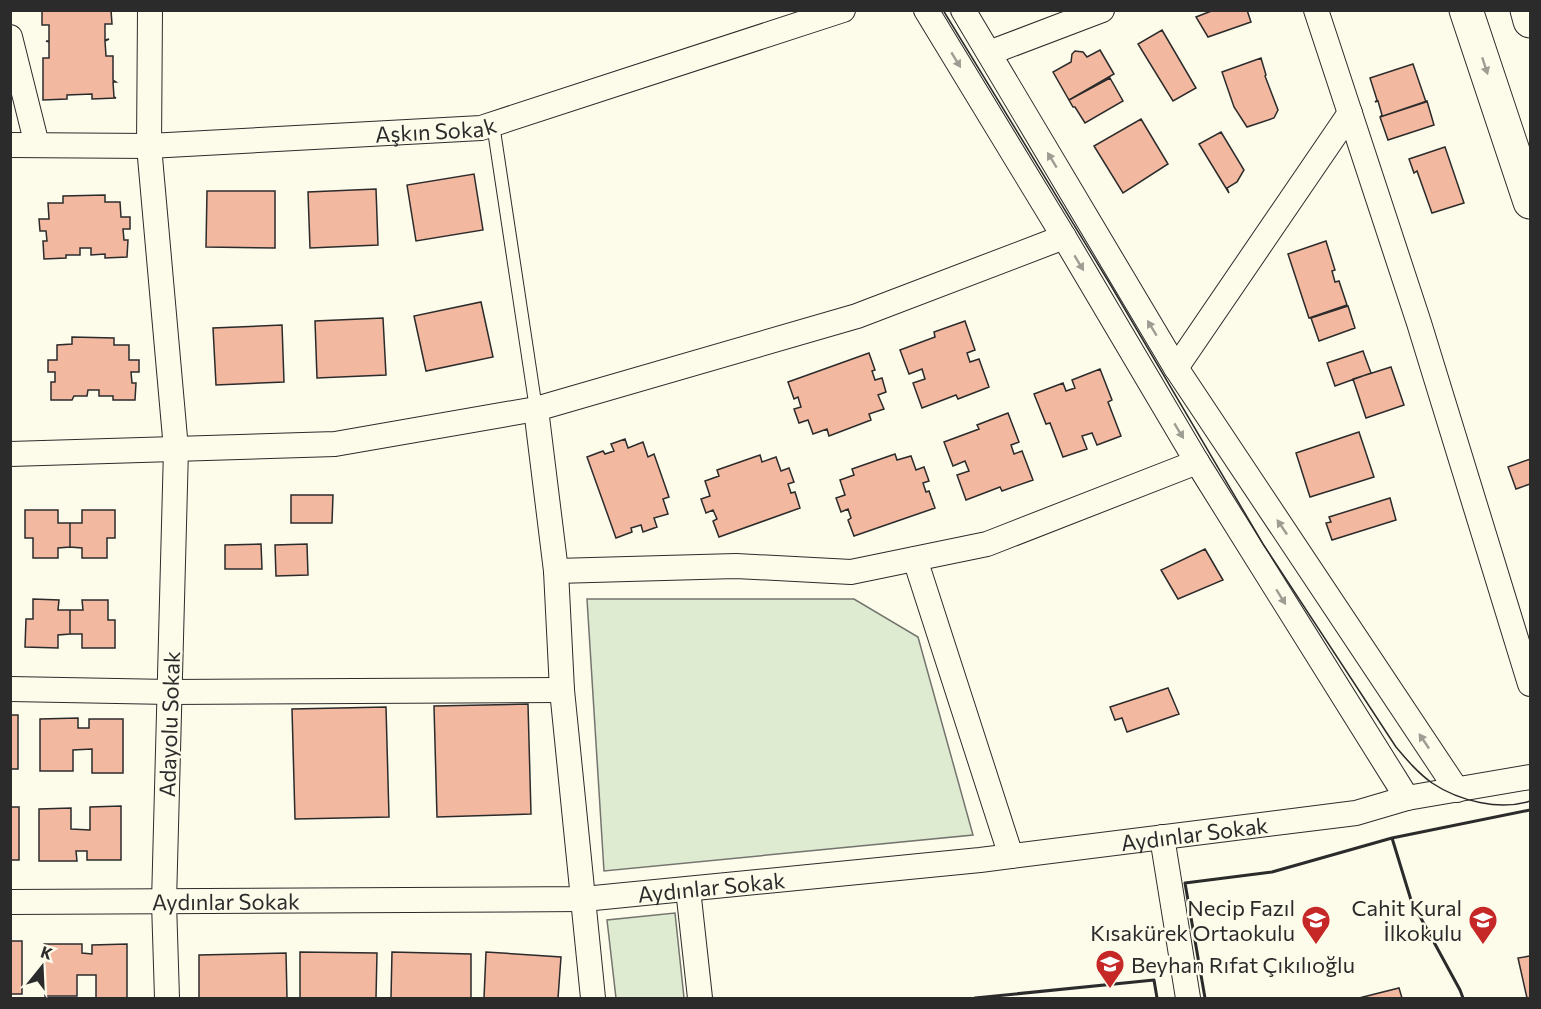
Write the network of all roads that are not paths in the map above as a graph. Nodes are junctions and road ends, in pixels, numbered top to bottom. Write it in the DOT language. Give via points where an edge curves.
graph roads {
  1 [pos="150,10"];
  2 [pos="843,10"];
  3 [pos="926,10"];
  4 [pos="963,10"];
  5 [pos="1102,10"];
  6 [pos="1316,10"];
  7 [pos="1466,10"];
  8 [pos="1527,10"];
  9 [pos="1530,21"];
  10 [pos="10,37"];
  11 [pos="988,53"];
  12 [pos="1350,113"];
  13 [pos="494,124"];
  14 [pos="10,145"];
  15 [pos="37,145"];
  16 [pos="150,146"];
  17 [pos="1530,202"];
  18 [pos="1064,237"];
  19 [pos="1176,368"];
  20 [pos="536,409"];
  21 [pos="176,449"];
  22 [pos="10,454"];
  23 [pos="1197,462"];
  24 [pos="915,559"];
  25 [pos="556,571"];
  26 [pos="1530,684"];
  27 [pos="10,689"];
  28 [pos="562,690"];
  29 [pos="170,692"];
  30 [pos="1530,777"];
  31 [pos="1457,790"];
  32 [pos="1407,798"];
  33 [pos="1162,837"];
  34 [pos="1011,856"];
  35 [pos="688,889"];
  36 [pos="584,899"];
  37 [pos="10,902"];
  38 [pos="164,902"];
  39 [pos="167,999"];
  40 [pos="593,999"];
  41 [pos="700,999"];
  42 [pos="1188,999"];
  1 -- 16 [label="street"];
  2 -- 13 [label="street, Aşkın Sokak"];
  3 -- 18 [label="street, one-way"];
  4 -- 11 [label="street"];
  5 -- 11 [label="street"];
  6 -- 12 [label="street"];
  7 -- 17 [label="main road, one-way"];
  8 -- 9 [label="main road"];
  10 -- 15 [label="street"];
  19 -- 11 [label="street, one-way"];
  12 -- 19 [label="street"];
  12 -- 26 [label="street"];
  13 -- 16 [label="street, Aşkın Sokak" via="481,128"];
  13 -- 20 [label="lane"];
  14 -- 15 [label="street, Aşkın Sokak"];
  15 -- 16 [label="street, Aşkın Sokak"];
  16 -- 21 [label="street, Adayolu Sokak"];
  18 -- 20 [label="street" via="857,316"];
  18 -- 23 [label="street, one-way"];
  31 -- 19 [label="street, one-way"];
  20 -- 21 [label="street" via="335,444"];
  20 -- 25 [label="street"];
  21 -- 22 [label="street"];
  21 -- 29 [label="street, Adayolu Sokak"];
  23 -- 24 [label="street" via="987,544"];
  23 -- 32 [label="street, one-way"];
  24 -- 25 [label="street" via="851,572 736,566"];
  24 -- 34 [label="street"];
  25 -- 28 [label="street"];
  27 -- 29 [label="street"];
  28 -- 29 [label="street"];
  28 -- 36 [label="street"];
  29 -- 38 [label="street, Adayolu Sokak"];
  30 -- 31 [label="street, Aydınlar Sokak"];
  31 -- 32 [label="street, Aydınlar Sokak"];
  32 -- 33 [label="street, Aydınlar Sokak" via="1356,813"];
  33 -- 34 [label="street, Aydınlar Sokak"];
  33 -- 42 [label="street"];
  34 -- 35 [label="street, Aydınlar Sokak"];
  35 -- 36 [label="street, Aydınlar Sokak"];
  35 -- 41 [label="street"];
  36 -- 38 [label="street, Aydınlar Sokak"];
  36 -- 40 [label="street"];
  37 -- 38 [label="street, Aydınlar Sokak"];
  38 -- 39 [label="street, Adayolu Sokak"];
}
